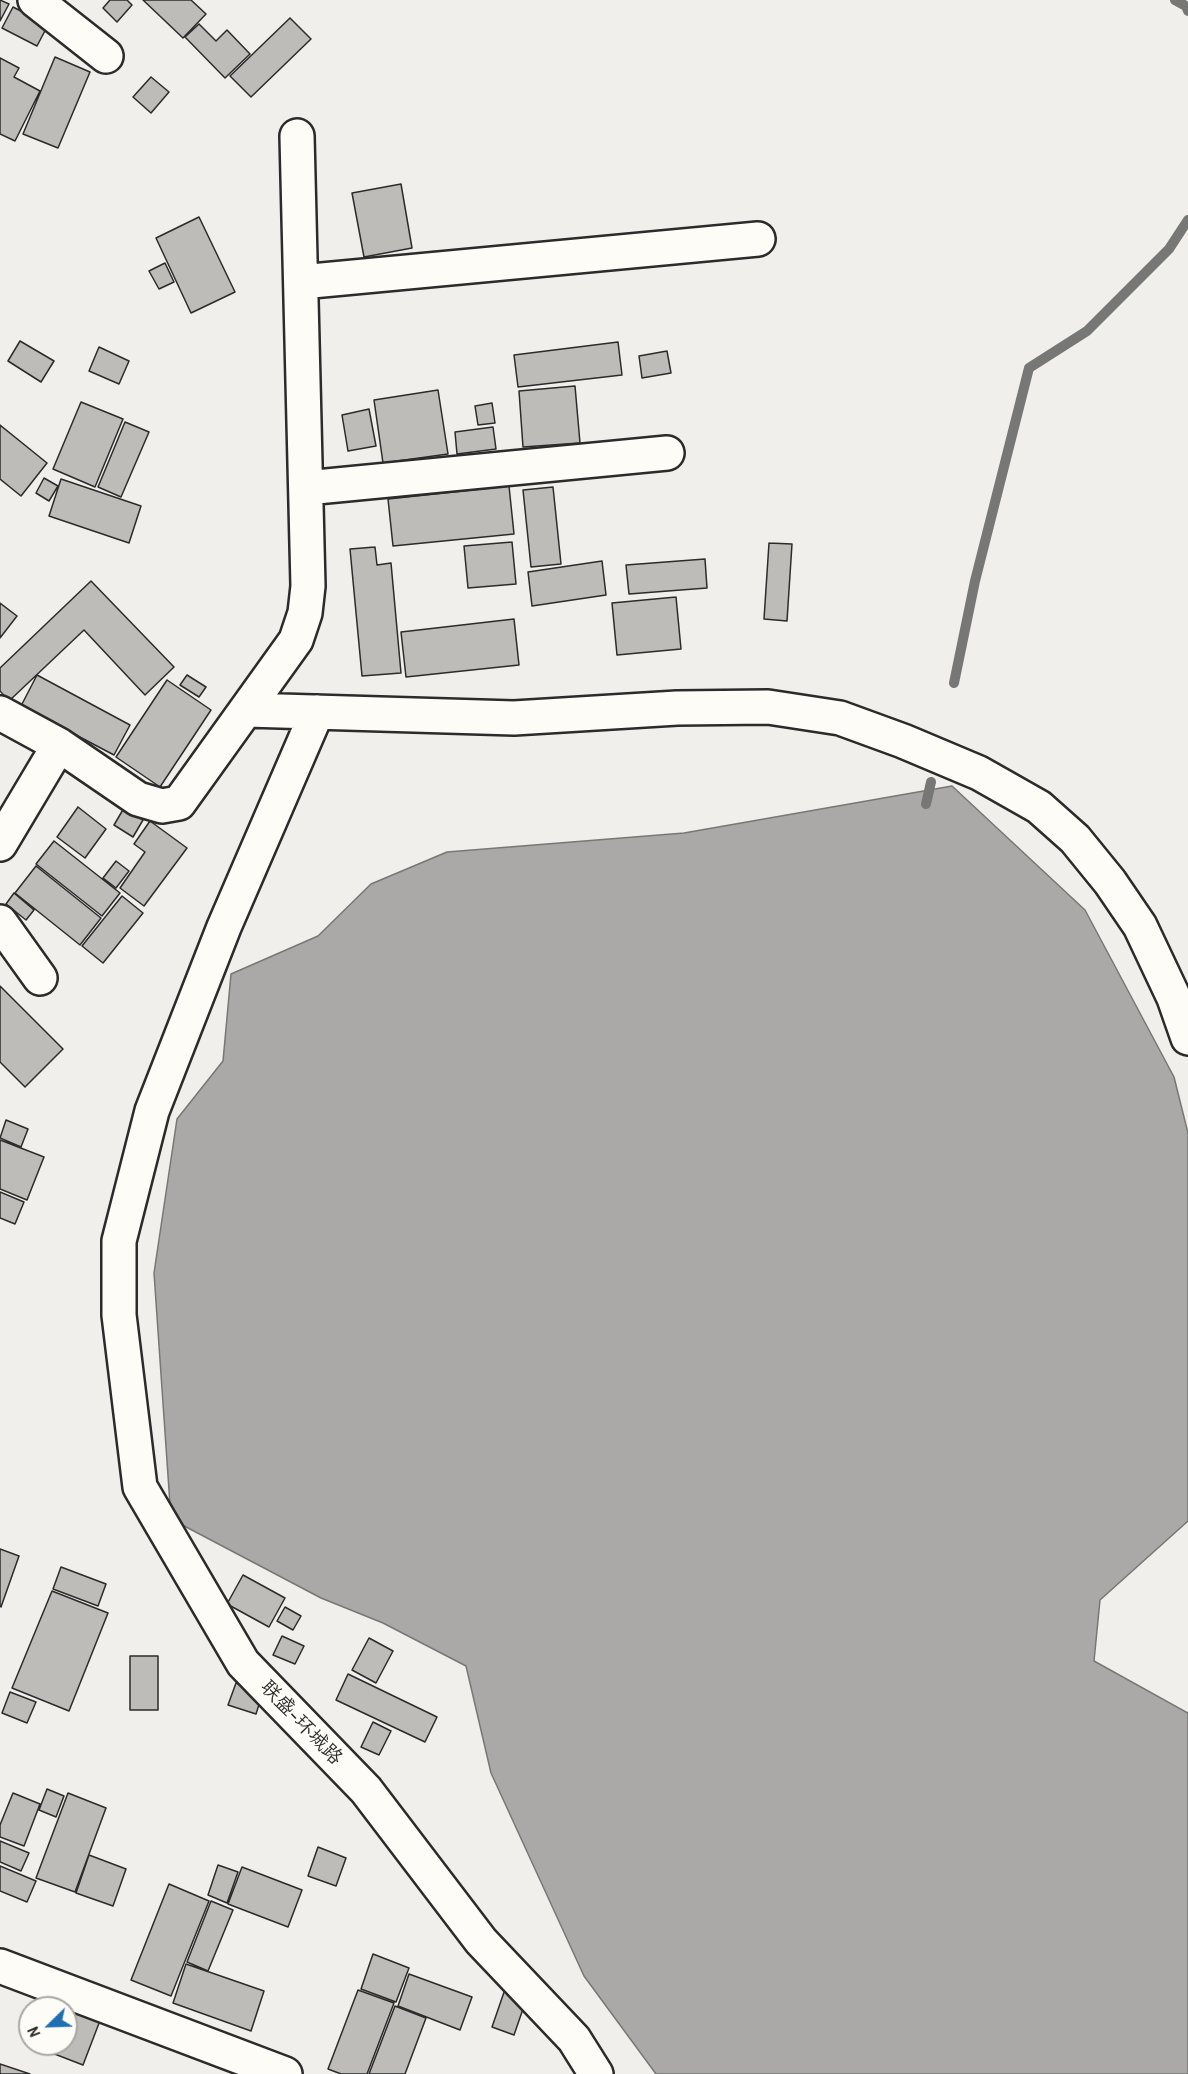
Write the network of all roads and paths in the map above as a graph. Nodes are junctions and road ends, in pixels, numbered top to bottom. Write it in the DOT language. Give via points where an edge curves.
graph roads {
  1 [pos="35,0"];
  2 [pos="106,56"];
  3 [pos="297,136"];
  4 [pos="758,239"];
  5 [pos="301,282"];
  6 [pos="667,453"];
  7 [pos="306,488"];
  8 [pos="247,710"];
  9 [pos="317,712"];
  10 [pos="0,713"];
  11 [pos="59,745"];
  12 [pos="0,844"];
  13 [pos="0,922"];
  14 [pos="40,978"];
  15 [pos="1188,1038"];
  16 [pos="0,1966"];
  17 [pos="285,2074"];
  18 [pos="596,2074"];
  1 -- 2 [label="street"];
  3 -- 5 [label="street"];
  4 -- 5 [label="street"];
  5 -- 7 [label="street"];
  6 -- 7 [label="street"];
  7 -- 8 [label="street" via="305,613 296,640"];
  8 -- 9 [label="street"];
  8 -- 11 [label="street" via="179,804 162,806 138,799"];
  9 -- 15 [label="street" via="514,718 768,707 840,718 903,741 979,773 1039,807 1075,839 1140,926"];
  9 -- 18 [label="street, 联盛-环城路" via="224,927 152,1111 119,1241 118,1315 140,1487 243,1663 366,1790 482,1941 574,2039"];
  10 -- 11 [label="street"];
  11 -- 12 [label="street"];
  13 -- 14 [label="street"];
  16 -- 17 [label="street"];
}
